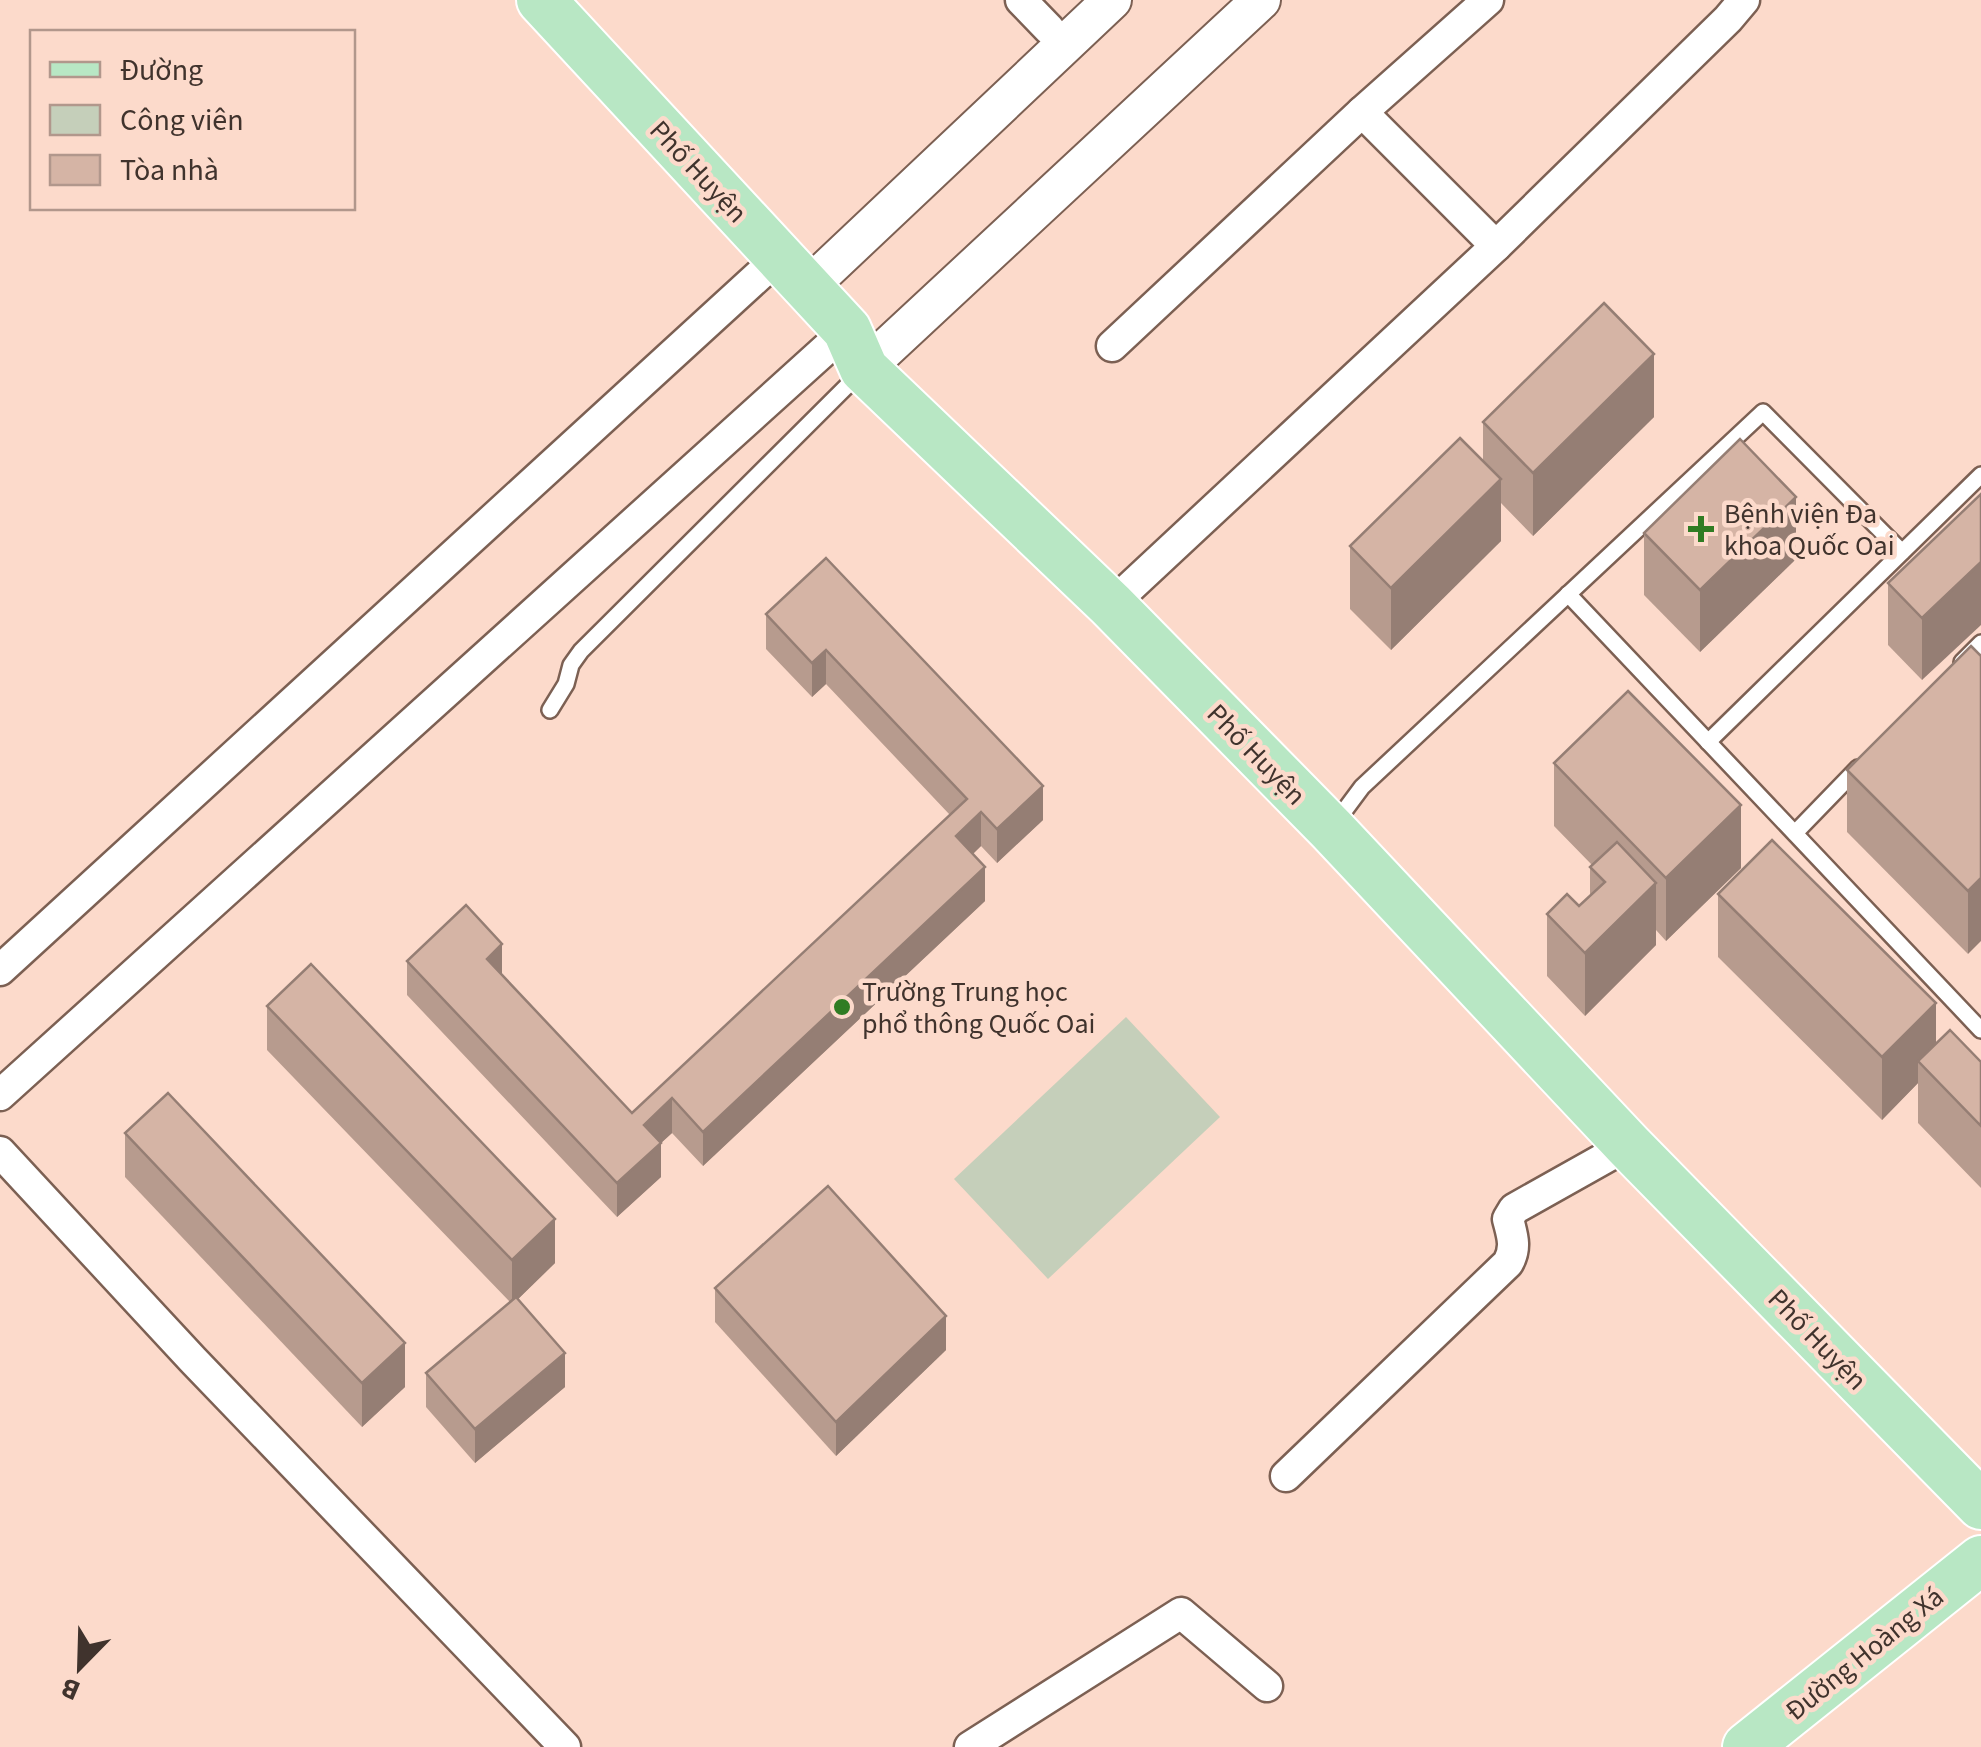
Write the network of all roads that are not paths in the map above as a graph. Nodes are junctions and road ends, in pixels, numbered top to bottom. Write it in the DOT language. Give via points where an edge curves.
graph roads {
  1 [pos="1022,0"];
  2 [pos="1112,0"];
  3 [pos="1260,0"];
  4 [pos="1488,0"];
  5 [pos="1744,0"];
  6 [pos="563,8"];
  7 [pos="1049,28"];
  8 [pos="1362,112"];
  9 [pos="1496,246"];
  10 [pos="793,272"];
  11 [pos="1112,346"];
  12 [pos="855,349"];
  13 [pos="1981,474"];
  14 [pos="1902,552"];
  15 [pos="1568,594"];
  16 [pos="1111,605"];
  17 [pos="1981,643"];
  18 [pos="1954,670"];
  19 [pos="550,710"];
  20 [pos="1708,742"];
  21 [pos="1874,752"];
  22 [pos="1331,829"];
  23 [pos="1795,833"];
  24 [pos="0,970"];
  25 [pos="1981,1030"];
  26 [pos="0,1095"];
  27 [pos="1628,1145"];
  28 [pos="0,1152"];
  29 [pos="1286,1476"];
  30 [pos="1981,1505"];
  31 [pos="1981,1560"];
  32 [pos="1267,1686"];
  33 [pos="565,1747"];
  34 [pos="970,1747"];
  35 [pos="1747,1747"];
  1 -- 7 [label="street"];
  2 -- 10 [label="street"];
  3 -- 12 [label="street"];
  4 -- 8 [label="street"];
  5 -- 9 [label="street"];
  6 -- 10 [label="main road, Phố Huyện"];
  8 -- 9 [label="street"];
  8 -- 11 [label="street"];
  9 -- 16 [label="street"];
  10 -- 12 [label="main road, Phố Huyện"];
  10 -- 24 [label="street"];
  12 -- 16 [label="main road, Phố Huyện"];
  12 -- 19 [label="lane" via="581,651"];
  12 -- 26 [label="street"];
  13 -- 14 [label="lane"];
  14 -- 15 [label="lane" via="1763,412"];
  14 -- 20 [label="lane"];
  15 -- 20 [label="lane"];
  15 -- 22 [label="lane" via="1362,787"];
  16 -- 22 [label="main road, Phố Huyện"];
  17 -- 18 [label="lane"];
  20 -- 23 [label="lane"];
  21 -- 23 [label="lane"];
  22 -- 27 [label="main road, Phố Huyện"];
  23 -- 25 [label="lane"];
  27 -- 29 [label="street" via="1514,1209 1508,1262"];
  27 -- 30 [label="main road, Phố Huyện"];
  28 -- 33 [label="street"];
  31 -- 35 [label="main road, Đường Hoàng Xá"];
  32 -- 34 [label="street" via="1181,1613"];
}
